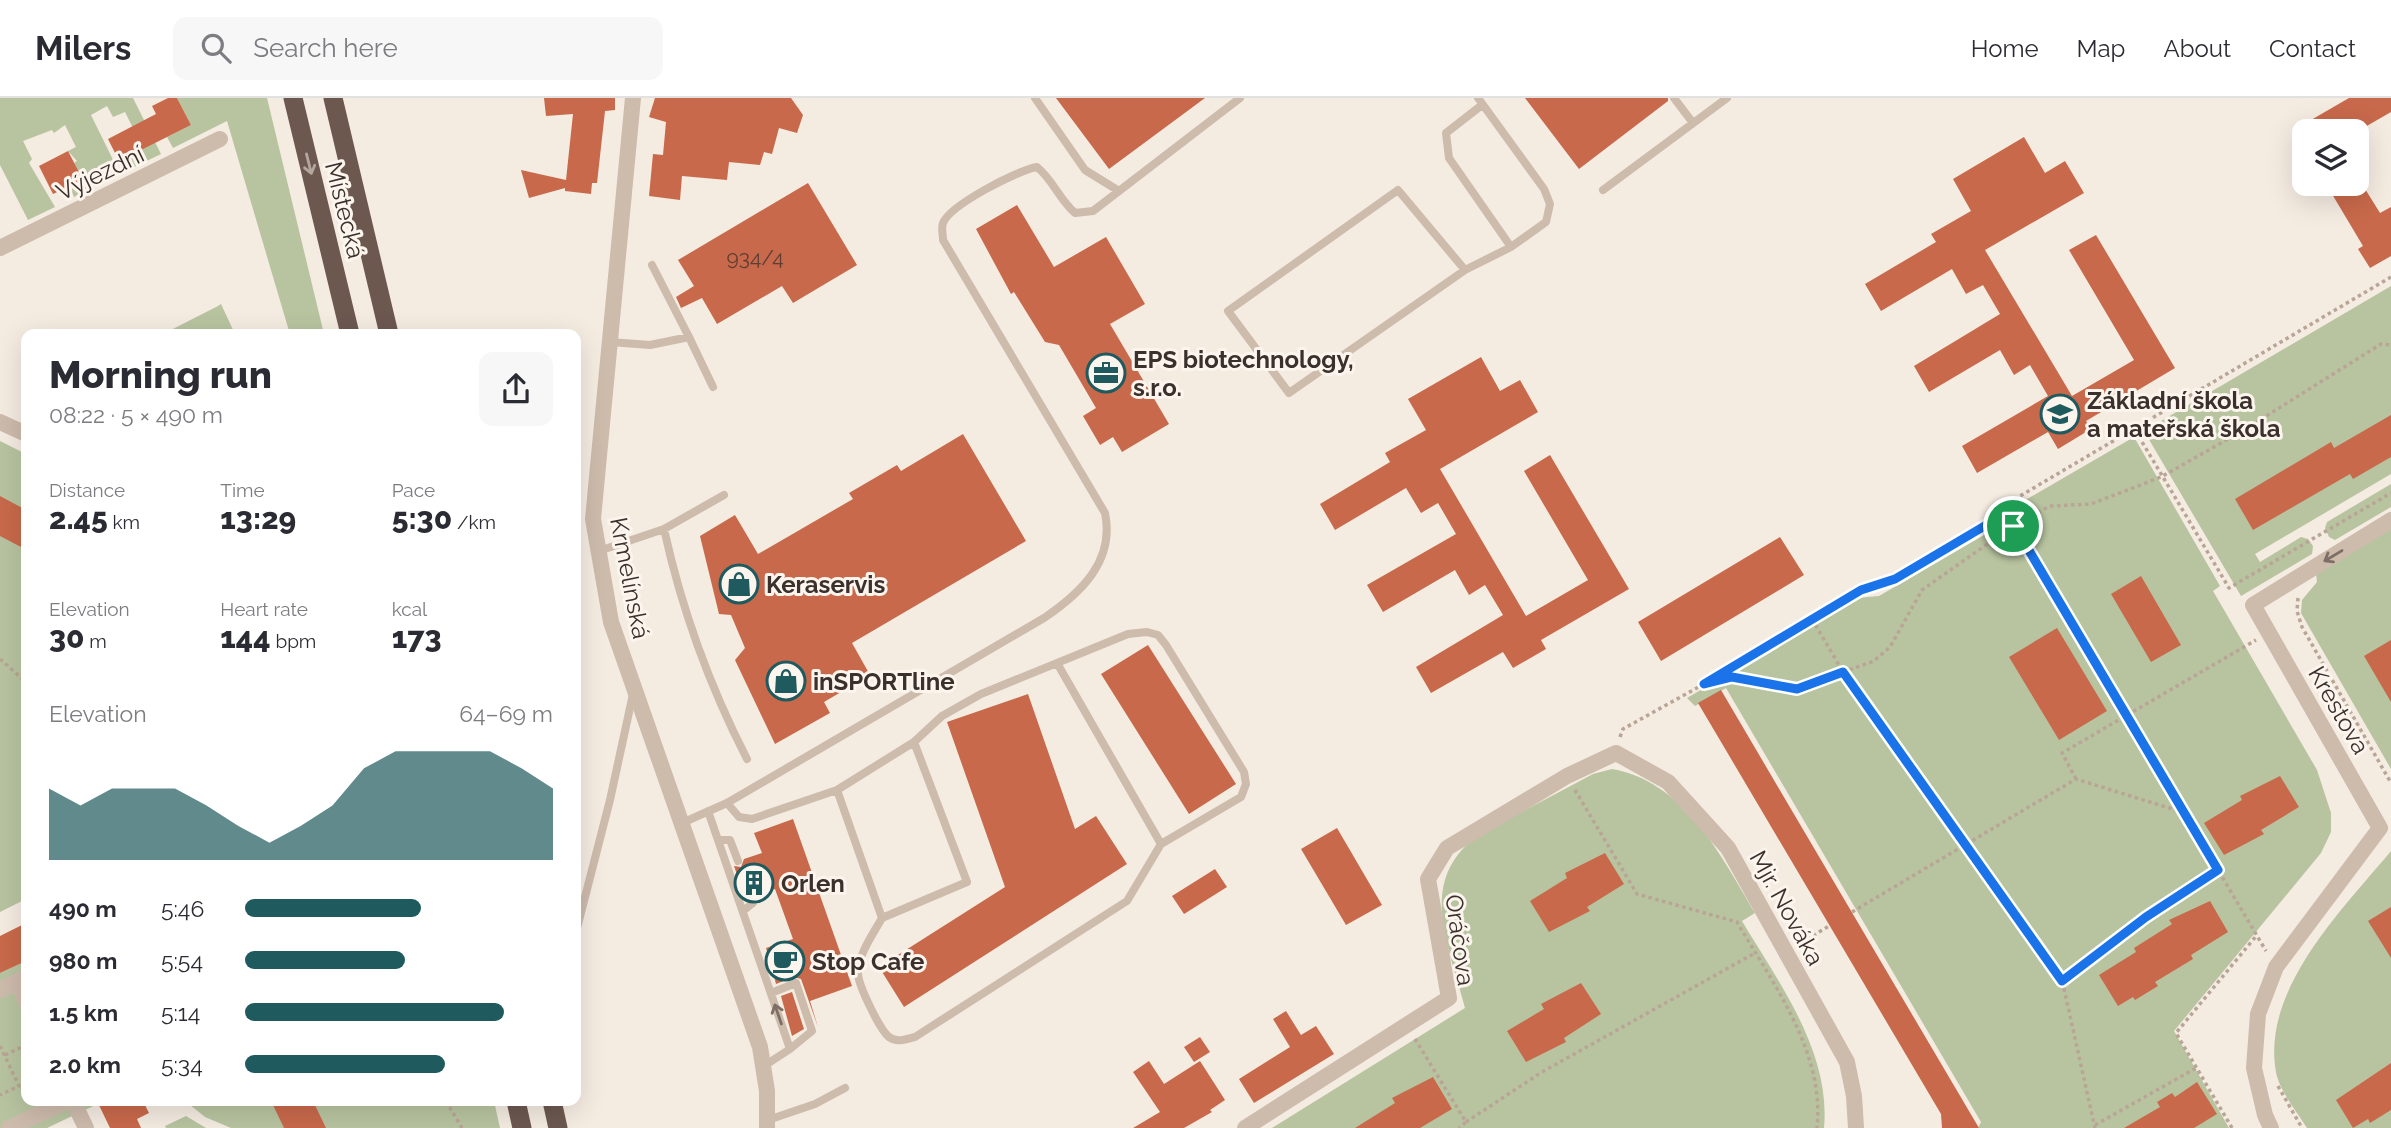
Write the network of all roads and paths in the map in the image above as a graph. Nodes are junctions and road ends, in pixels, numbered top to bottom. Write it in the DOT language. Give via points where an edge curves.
graph roads {
  1 [pos="293,98"];
  2 [pos="333,98"];
  3 [pos="633,98"];
  4 [pos="1035,98"];
  5 [pos="1240,98"];
  6 [pos="1674,98"];
  7 [pos="1727,98"];
  8 [pos="1480,102"];
  9 [pos="1693,123"];
  10 [pos="220,139"];
  11 [pos="1603,190"];
  12 [pos="1119,191"];
  13 [pos="1511,247"];
  14 [pos="0,248"];
  15 [pos="652,265"];
  16 [pos="1465,270"];
  17 [pos="2391,278"];
  18 [pos="349,329"];
  19 [pos="387,329"];
  20 [pos="689,337"];
  21 [pos="610,342"];
  22 [pos="2391,345"];
  23 [pos="713,387"];
  24 [pos="0,422"];
  25 [pos="2135,430"];
  26 [pos="21,432"];
  27 [pos="2161,477"];
  28 [pos="2391,494"];
  29 [pos="724,495"];
  30 [pos="2005,510"];
  31 [pos="2391,520"];
  32 [pos="2013,526"];
  33 [pos="664,529"];
  34 [pos="599,551"];
  35 [pos="2302,591"];
  36 [pos="1812,619"];
  37 [pos="2269,632"];
  38 [pos="0,659"];
  39 [pos="1057,663"];
  40 [pos="1843,672"];
  41 [pos="21,678"];
  42 [pos="1704,684"];
  43 [pos="634,688"];
  44 [pos="2126,716"];
  45 [pos="914,742"];
  46 [pos="1616,753"];
  47 [pos="747,759"];
  48 [pos="1567,776"];
  49 [pos="2076,779"];
  50 [pos="2391,783"];
  51 [pos="837,790"];
  52 [pos="727,803"];
  53 [pos="708,811"];
  54 [pos="2183,812"];
  55 [pos="682,823"];
  56 [pos="718,840"];
  57 [pos="1161,844"];
  58 [pos="1965,846"];
  59 [pos="738,861"];
  60 [pos="2218,870"];
  61 [pos="750,894"];
  62 [pos="743,911"];
  63 [pos="1852,912"];
  64 [pos="581,913"];
  65 [pos="882,918"];
  66 [pos="2257,935"];
  67 [pos="1755,953"];
  68 [pos="2276,968"];
  69 [pos="21,980"];
  70 [pos="2062,981"];
  71 [pos="0,990"];
  72 [pos="771,993"];
  73 [pos="1406,1025"];
  74 [pos="0,1046"];
  75 [pos="21,1047"];
  76 [pos="790,1049"];
  77 [pos="5,1055"];
  78 [pos="764,1066"];
  79 [pos="2196,1068"];
  80 [pos="2274,1078"];
  81 [pos="845,1088"];
  82 [pos="0,1095"];
  83 [pos="56,1106"];
  84 [pos="75,1106"];
  85 [pos="449,1106"];
  86 [pos="517,1106"];
  87 [pos="553,1106"];
  88 [pos="1466,1122"];
  89 [pos="768,1124"];
  90 [pos="2095,1126"];
  91 [pos="9,1128"];
  92 [pos="86,1128"];
  93 [pos="462,1128"];
  94 [pos="522,1128"];
  95 [pos="558,1128"];
  96 [pos="1245,1128"];
  97 [pos="1459,1128"];
  98 [pos="1817,1128"];
  99 [pos="1856,1128"];
  100 [pos="2232,1128"];
  101 [pos="2271,1128"];
  102 [pos="2302,1128"];
  1 -- 18 [label="highway, Místecká, one-way"];
  2 -- 19 [label="highway, Místecká"];
  3 -- 21 [label="street, Krmelínská"];
  4 -- 12 [label="lane" via="1085,170"];
  5 -- 12 [label="lane"];
  6 -- 9 [label="lane"];
  7 -- 9 [label="lane"];
  8 -- 13 [label="lane" via="1446,133 1446,147"];
  8 -- 13 [label="lane" via="1544,189 1550,204 1546,222"];
  9 -- 11 [label="lane"];
  10 -- 14 [label="street, Výjezdní"];
  12 -- 52 [label="lane" via="1093,211 1075,213 1062,202 1047,175 1037,167 1023,169 950,213 942,225 943,240 1105,513 1107,541 1096,573 1044,618"];
  13 -- 16 [label="lane"];
  15 -- 20 [label="lane"];
  16 -- 16 [label="lane" via="1289,393 1228,311 1398,190"];
  17 -- 25 [label="path"];
  20 -- 21 [label="lane" via="650,345"];
  20 -- 23 [label="lane"];
  21 -- 34 [label="street, Krmelínská" via="593,519"];
  22 -- 27 [label="path" via="2381,344"];
  24 -- 26 [label="street"];
  25 -- 27 [label="path"];
  25 -- 30 [label="path" via="2020,496"];
  27 -- 28 [label="path" via="2229,588"];
  27 -- 32 [label="path" via="2091,504 2050,506"];
  29 -- 33 [label="lane"];
  30 -- 32 [label="path"];
  30 -- 36 [label="path" via="1895,579 1861,590"];
  31 -- 37 [label="street, Krestova, one-way" via="2253,604"];
  32 -- 40 [label="path" via="1922,590 1890,647 1874,661"];
  32 -- 44 [label="path"];
  33 -- 34 [label="lane"];
  33 -- 47 [label="lane" via="695,647"];
  34 -- 43 [label="street, Krmelínská" via="611,622"];
  35 -- 50 [label="path" via="2297,600 2302,626"];
  36 -- 40 [label="path"];
  36 -- 42 [label="path"];
  37 -- 44 [label="path"];
  37 -- 68 [label="street, Krestova" via="2380,828"];
  38 -- 41 [label="path"];
  39 -- 45 [label="lane" via="981,694 942,716"];
  39 -- 57 [label="lane"];
  39 -- 57 [label="lane" via="1128,634 1158,635 1244,772 1246,785 1241,797"];
  40 -- 42 [label="path" via="1797,689 1732,677"];
  40 -- 58 [label="path"];
  42 -- 46 [label="path" via="1623,729"];
  43 -- 55 [label="street, Krmelínská"];
  43 -- 64 [label="lane"];
  44 -- 49 [label="path" via="2062,753"];
  44 -- 54 [label="path"];
  45 -- 51 [label="lane"];
  45 -- 65 [label="lane" via="967,882"];
  46 -- 48 [label="street, Oráčova"];
  46 -- 99 [label="street, Mjr. Nováka" via="1668,782 1728,848 1847,1062"];
  48 -- 67 [label="path" via="1637,894 1737,922"];
  48 -- 73 [label="street, Oráčova" via="1447,848 1428,879 1449,998"];
  49 -- 54 [label="path"];
  49 -- 58 [label="path"];
  51 -- 52 [label="lane" via="752,819 739,817"];
  51 -- 65 [label="lane"];
  52 -- 53 [label="lane"];
  53 -- 55 [label="lane"];
  53 -- 56 [label="lane"];
  54 -- 60 [label="path"];
  55 -- 78 [label="street, Krmelínská"];
  56 -- 59 [label="lane" via="730,839"];
  56 -- 62 [label="lane"];
  57 -- 65 [label="lane" via="1127,901 915,1037 898,1041 888,1037 861,990 858,975 860,961"];
  58 -- 63 [label="path"];
  58 -- 70 [label="path"];
  60 -- 66 [label="path"];
  60 -- 70 [label="path"];
  61 -- 62 [label="lane" via="753,902"];
  62 -- 72 [label="lane"];
  66 -- 68 [label="path"];
  66 -- 79 [label="path" via="2176,1032"];
  67 -- 88 [label="path" via="1542,1072"];
  67 -- 98 [label="path" via="1792,1016 1812,1069"];
  68 -- 101 [label="street, Krestova" via="2258,1014 2254,1068"];
  69 -- 71 [label="street"];
  70 -- 90 [label="path"];
  76 -- 72 [label="lane, one-way"];
  72 -- 76 [label="lane" via="796,984 813,1031"];
  73 -- 88 [label="path"];
  73 -- 96 [label="street, Oráčova"];
  74 -- 77 [label="path"];
  75 -- 77 [label="path"];
  76 -- 78 [label="lane"];
  77 -- 82 [label="path" via="19,1086"];
  78 -- 89 [label="street, Krmelínská"];
  79 -- 90 [label="path"];
  79 -- 100 [label="path"];
  80 -- 102 [label="path"];
  81 -- 89 [label="lane"];
  83 -- 91 [label="street"];
  84 -- 92 [label="street"];
  85 -- 93 [label="path"];
  86 -- 94 [label="highway"];
  87 -- 95 [label="highway"];
  88 -- 97 [label="path"];
}
